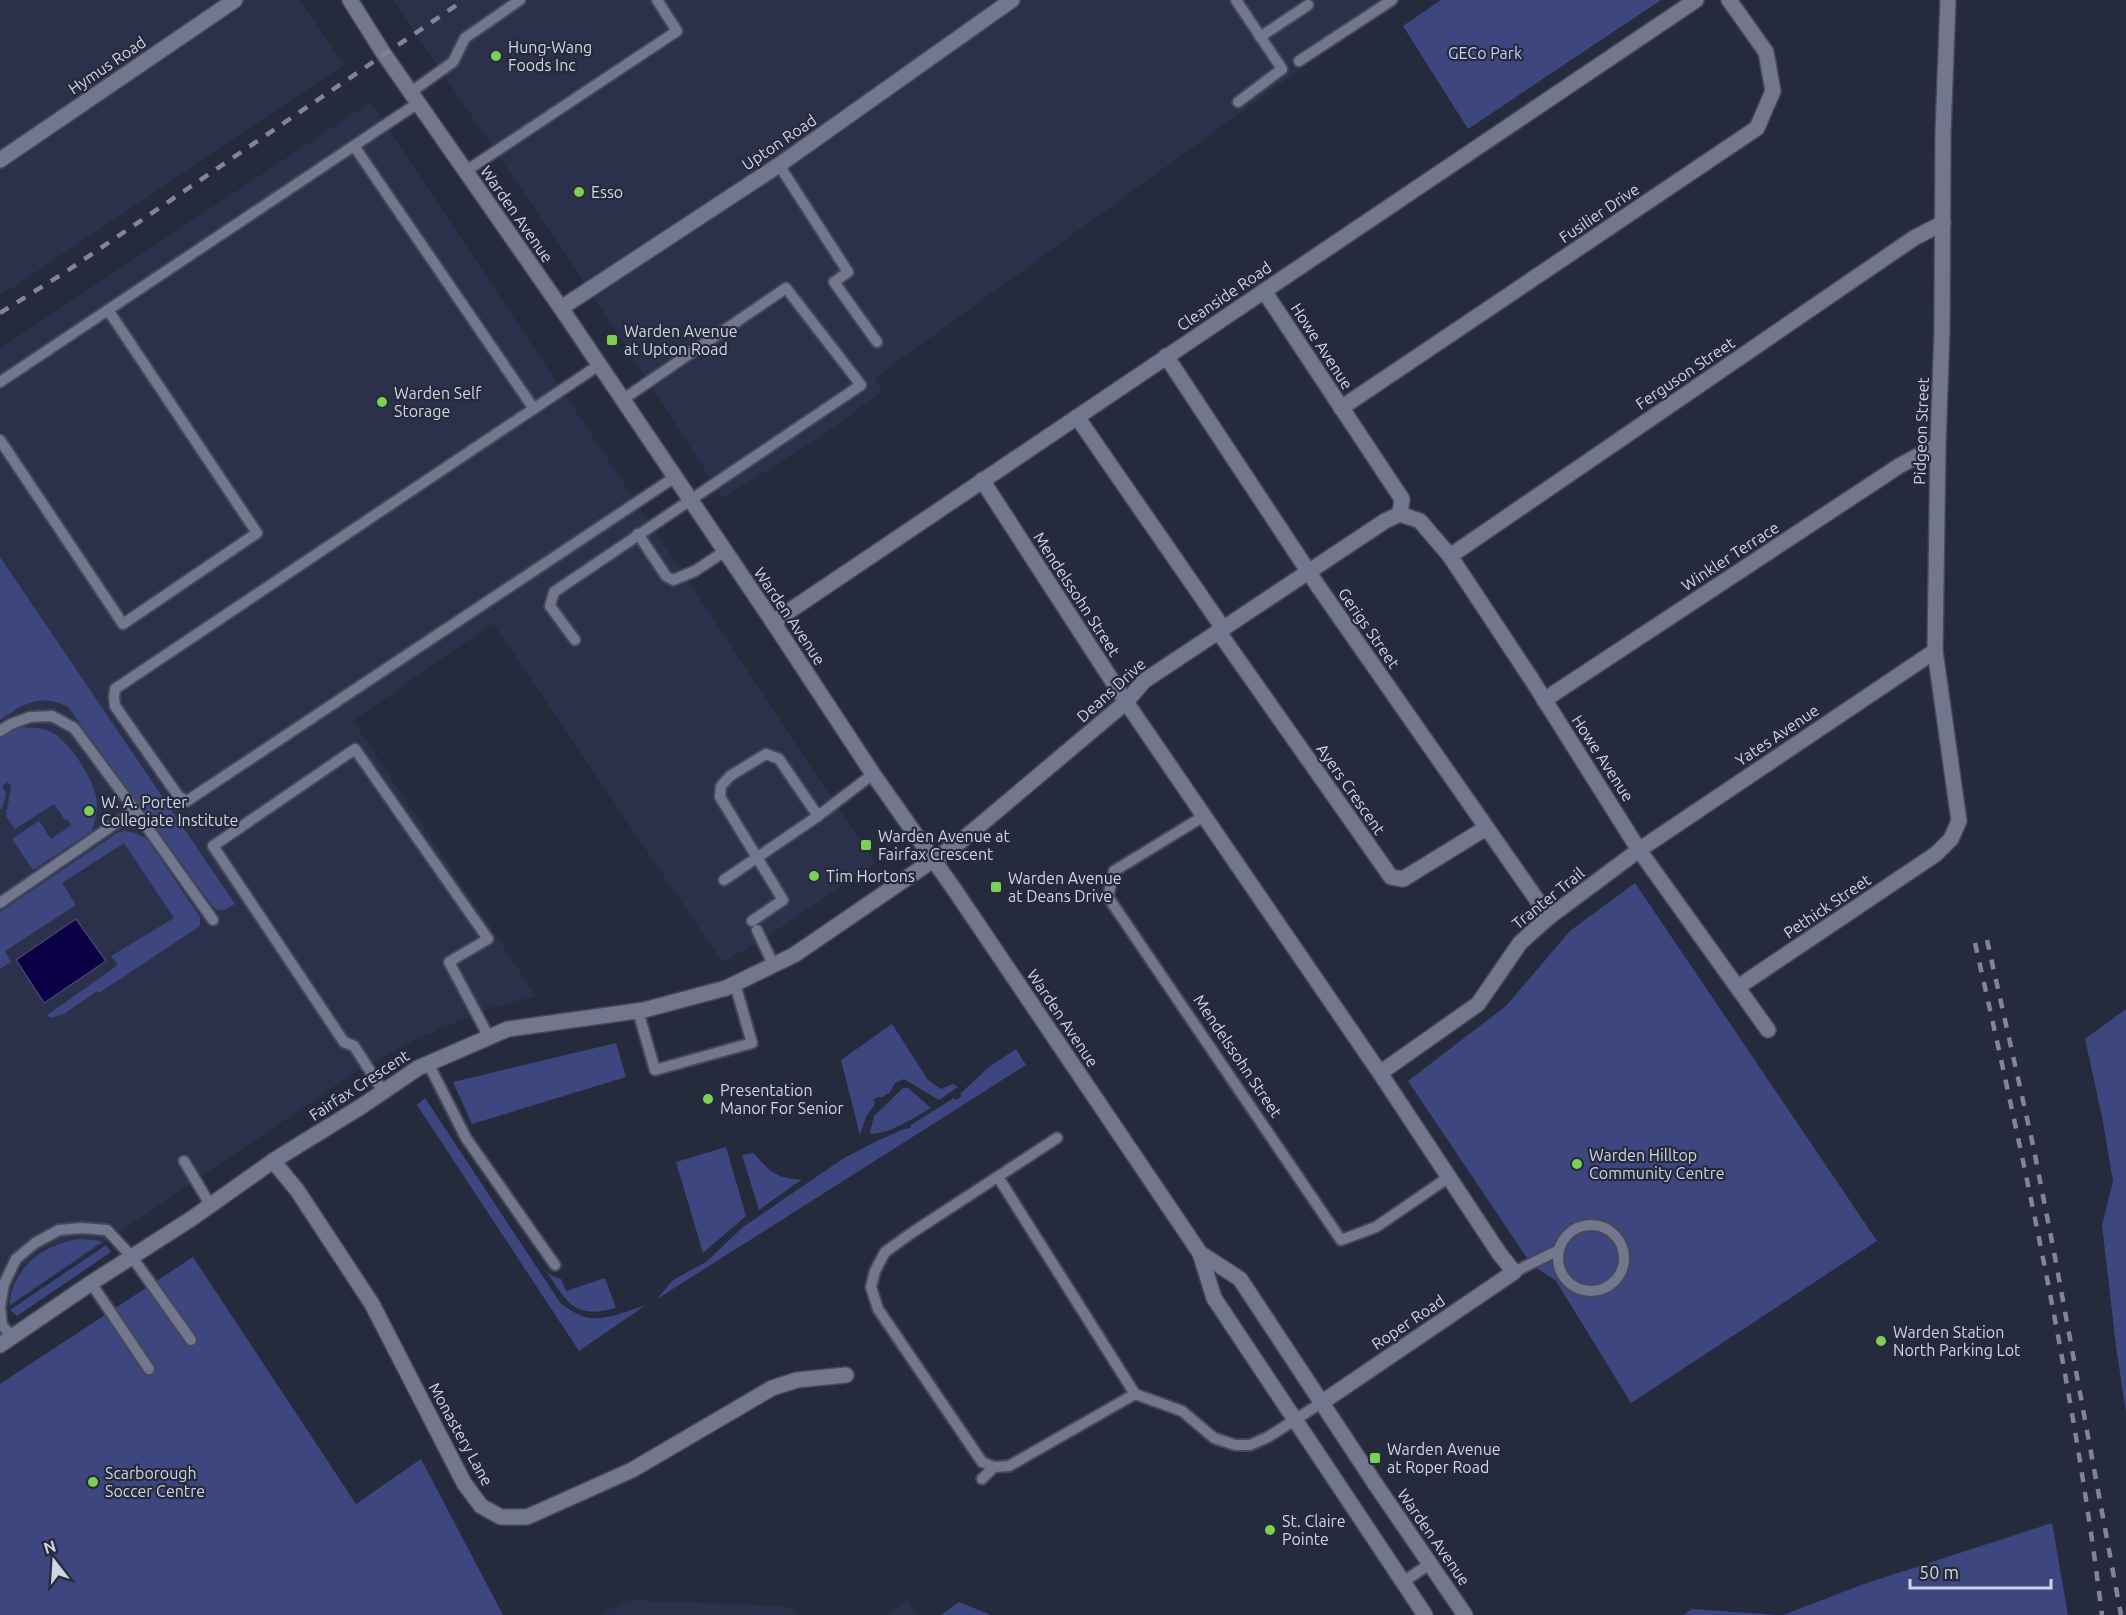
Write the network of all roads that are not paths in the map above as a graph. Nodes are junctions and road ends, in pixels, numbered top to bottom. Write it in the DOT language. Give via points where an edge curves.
graph roads {
  1 [pos="235,0"];
  2 [pos="350,0"];
  3 [pos="520,0"];
  4 [pos="657,0"];
  5 [pos="1012,0"];
  6 [pos="1236,0"];
  7 [pos="1392,0"];
  8 [pos="1696,0"];
  9 [pos="1729,0"];
  10 [pos="1948,0"];
  11 [pos="1308,5"];
  12 [pos="1260,37"];
  13 [pos="1299,62"];
  14 [pos="415,97"];
  15 [pos="1238,102"];
  16 [pos="354,146"];
  17 [pos="0,160"];
  18 [pos="779,165"];
  19 [pos="466,171"];
  20 [pos="1943,223"];
  21 [pos="1264,291"];
  22 [pos="561,308"];
  23 [pos="108,310"];
  24 [pos="877,342"];
  25 [pos="1166,356"];
  26 [pos="599,365"];
  27 [pos="0,382"];
  28 [pos="622,400"];
  29 [pos="1341,408"];
  30 [pos="534,409"];
  31 [pos="1077,417"];
  32 [pos="0,440"];
  33 [pos="1938,445"];
  34 [pos="675,477"];
  35 [pos="982,480"];
  36 [pos="691,500"];
  37 [pos="1400,514"];
  38 [pos="638,534"];
  39 [pos="725,551"];
  40 [pos="1450,556"];
  41 [pos="1310,570"];
  42 [pos="773,622"];
  43 [pos="1220,630"];
  44 [pos="575,640"];
  45 [pos="1935,651"];
  46 [pos="1544,700"];
  47 [pos="1126,702"];
  48 [pos="0,731"];
  49 [pos="873,774"];
  50 [pos="135,810"];
  51 [pos="818,816"];
  52 [pos="1204,816"];
  53 [pos="1486,828"];
  54 [pos="1639,850"];
  55 [pos="1936,854"];
  56 [pos="755,857"];
  57 [pos="933,861"];
  58 [pos="724,879"];
  59 [pos="0,903"];
  60 [pos="1549,917"];
  61 [pos="213,920"];
  62 [pos="773,964"];
  63 [pos="735,984"];
  64 [pos="1738,987"];
  65 [pos="638,1011"];
  66 [pos="1768,1030"];
  67 [pos="489,1037"];
  68 [pos="429,1063"];
  69 [pos="1380,1073"];
  70 [pos="383,1090"];
  71 [pos="1057,1138"];
  72 [pos="184,1161"];
  73 [pos="273,1161"];
  74 [pos="998,1177"];
  75 [pos="1449,1177"];
  76 [pos="211,1206"];
  77 [pos="1559,1250"];
  78 [pos="1200,1253"];
  79 [pos="132,1257"];
  80 [pos="555,1265"];
  81 [pos="1514,1272"];
  82 [pos="91,1283"];
  83 [pos="191,1340"];
  84 [pos="6,1341"];
  85 [pos="149,1369"];
  86 [pos="846,1376"];
  87 [pos="1135,1394"];
  88 [pos="1321,1402"];
  89 [pos="1294,1419"];
  90 [pos="994,1467"];
  91 [pos="982,1479"];
  92 [pos="1431,1563"];
  93 [pos="1403,1582"];
  94 [pos="1425,1615"];
  95 [pos="1466,1615"];
  1 -- 17 [label="street, Hymus Road"];
  2 -- 14 [label="street, Warden Avenue"];
  3 -- 14 [label="lane" via="465,38 453,62"];
  4 -- 19 [label="lane" via="678,31"];
  5 -- 18 [label="street, Upton Road"];
  6 -- 12 [label="lane"];
  7 -- 13 [label="lane"];
  8 -- 21 [label="street, Cleanside Road"];
  9 -- 29 [label="street, Fusilier Drive" via="1766,52 1773,91 1757,128"];
  10 -- 20 [label="street, Pidgeon Street"];
  11 -- 12 [label="lane"];
  12 -- 15 [label="lane" via="1282,69"];
  14 -- 16 [label="lane"];
  14 -- 19 [label="street, Warden Avenue"];
  16 -- 23 [label="lane"];
  16 -- 30 [label="lane"];
  18 -- 22 [label="street, Upton Road"];
  18 -- 24 [label="lane" via="848,272 834,282"];
  19 -- 22 [label="street, Warden Avenue"];
  20 -- 33 [label="street, Pidgeon Street"];
  20 -- 40 [label="street, Ferguson Street" via="1914,238"];
  21 -- 25 [label="street, Cleanside Road"];
  21 -- 29 [label="street, Howe Avenue"];
  22 -- 26 [label="street, Warden Avenue"];
  23 -- 27 [label="lane"];
  23 -- 32 [label="lane" via="257,533 123,624"];
  25 -- 31 [label="street, Cleanside Road"];
  25 -- 41 [label="street, Gerigs Street"];
  26 -- 28 [label="street, Warden Avenue"];
  26 -- 30 [label="lane"];
  28 -- 34 [label="street, Warden Avenue"];
  28 -- 36 [label="lane" via="786,288 861,385"];
  29 -- 37 [label="street, Howe Avenue" via="1402,499"];
  30 -- 34 [label="lane" via="116,689 116,706 179,797 188,801 195,797"];
  31 -- 35 [label="street, Cleanside Road"];
  31 -- 43 [label="street, Ayers Crescent"];
  33 -- 45 [label="street, Pidgeon Street"];
  33 -- 46 [label="street, Winkler Terrace" via="1899,466"];
  34 -- 36 [label="street, Warden Avenue"];
  35 -- 42 [label="street, Cleanside Road"];
  35 -- 47 [label="street, Mendelssohn Street"];
  36 -- 38 [label="lane"];
  36 -- 39 [label="street, Warden Avenue"];
  37 -- 40 [label="street, Howe Avenue" via="1420,521"];
  37 -- 41 [label="street, Deans Drive"];
  38 -- 39 [label="lane" via="666,576 673,580"];
  38 -- 44 [label="lane" via="554,591 550,606"];
  39 -- 42 [label="street, Warden Avenue"];
  40 -- 46 [label="street, Howe Avenue"];
  41 -- 43 [label="street, Deans Drive"];
  41 -- 53 [label="street, Gerigs Street"];
  42 -- 49 [label="street, Warden Avenue"];
  43 -- 47 [label="street, Deans Drive" via="1144,681"];
  43 -- 53 [label="street, Ayers Crescent" via="1391,877 1403,879"];
  45 -- 54 [label="street, Yates Avenue"];
  45 -- 55 [label="street, Pidgeon Street" via="1959,821 1951,839"];
  46 -- 54 [label="street, Howe Avenue"];
  47 -- 52 [label="street, Mendelssohn Street"];
  47 -- 57 [label="street, Deans Drive"];
  48 -- 50 [label="lane" via="30,717 52,716 74,728"];
  49 -- 51 [label="lane"];
  49 -- 57 [label="street, Warden Avenue"];
  50 -- 59 [label="lane"];
  50 -- 61 [label="lane"];
  51 -- 56 [label="lane"];
  51 -- 56 [label="lane" via="779,759 766,754 730,776 721,786 720,797"];
  52 -- 69 [label="street, Mendelssohn Street"];
  52 -- 75 [label="lane, Mendelssohn Street" via="1114,871 1108,897 1341,1240 1376,1227"];
  53 -- 60 [label="street, Gerigs Street"];
  54 -- 60 [label="street, Tranter Trail"];
  54 -- 64 [label="street, Howe Avenue"];
  55 -- 64 [label="street, Pethick Street"];
  56 -- 58 [label="lane"];
  56 -- 62 [label="lane" via="783,900 754,925"];
  57 -- 62 [label="street, Fairfax Crescent" via="794,955"];
  57 -- 78 [label="street, Warden Avenue"];
  60 -- 69 [label="street, Tranter Trail" via="1520,943 1478,1004"];
  62 -- 63 [label="street, Fairfax Crescent"];
  63 -- 65 [label="street, Fairfax Crescent"];
  63 -- 65 [label="lane" via="752,1043 724,1051 655,1070"];
  64 -- 66 [label="street, Howe Avenue"];
  65 -- 67 [label="street, Fairfax Crescent" via="508,1029"];
  67 -- 68 [label="street, Fairfax Crescent"];
  67 -- 70 [label="lane" via="449,962 488,939 356,749 213,846 344,1042 354,1046"];
  68 -- 70 [label="street, Fairfax Crescent"];
  68 -- 80 [label="lane" via="466,1138"];
  69 -- 75 [label="street, Mendelssohn Street"];
  70 -- 73 [label="street, Fairfax Crescent"];
  71 -- 74 [label="lane"];
  72 -- 76 [label="lane"];
  73 -- 76 [label="street, Fairfax Crescent"];
  73 -- 86 [label="street, Monastery Lane" via="297,1190 367,1296 464,1483 481,1506 501,1517 527,1517 632,1470 772,1388 797,1380"];
  74 -- 87 [label="lane"];
  74 -- 90 [label="lane" via="885,1252 871,1287 878,1309 971,1446 982,1462"];
  75 -- 81 [label="street, Mendelssohn Street"];
  76 -- 79 [label="street, Fairfax Crescent"];
  77 -- 77 [label="lane" via="1558,1261 1567,1281 1587,1291 1608,1286 1622,1270 1623,1249 1619,1239 1602,1226 1580,1226 1570,1232"];
  77 -- 81 [label="lane"];
  78 -- 88 [label="street, Warden Avenue" via="1240,1279"];
  78 -- 89 [label="street, Warden Avenue" via="1214,1298"];
  79 -- 82 [label="street, Fairfax Crescent"];
  79 -- 83 [label="lane"];
  79 -- 84 [label="lane" via="107,1230 59,1230 35,1243 16,1259 4,1284 0,1307"];
  81 -- 88 [label="street, Roper Road"];
  82 -- 84 [label="street, Fairfax Crescent"];
  82 -- 85 [label="lane"];
  87 -- 89 [label="lane" via="1182,1411 1214,1438 1235,1445 1250,1445"];
  87 -- 90 [label="lane" via="1009,1466"];
  88 -- 89 [label="lane"];
  88 -- 92 [label="street, Warden Avenue"];
  89 -- 93 [label="street, Warden Avenue"];
  90 -- 91 [label="lane"];
  92 -- 93 [label="lane"];
  92 -- 95 [label="street, Warden Avenue"];
  93 -- 94 [label="street, Warden Avenue"];
}
